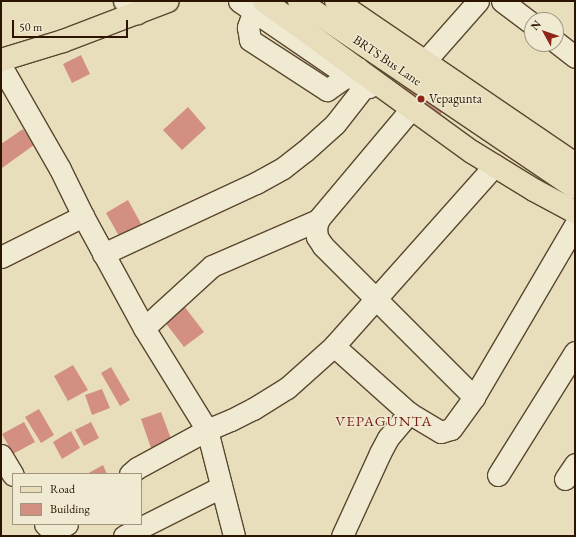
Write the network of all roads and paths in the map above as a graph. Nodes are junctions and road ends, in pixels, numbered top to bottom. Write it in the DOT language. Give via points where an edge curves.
graph roads {
  1 [pos="168,1"];
  2 [pos="298,1"];
  3 [pos="336,1"];
  4 [pos="478,1"];
  5 [pos="502,1"];
  6 [pos="254,3"];
  7 [pos="131,7"];
  8 [pos="524,18"];
  9 [pos="564,48"];
  10 [pos="575,57"];
  11 [pos="1,60"];
  12 [pos="425,61"];
  13 [pos="1,66"];
  14 [pos="360,77"];
  15 [pos="411,109"];
  16 [pos="575,164"];
  17 [pos="495,165"];
  18 [pos="575,188"];
  19 [pos="575,212"];
  20 [pos="83,216"];
  21 [pos="318,220"];
  22 [pos="575,225"];
  23 [pos="103,254"];
  24 [pos="1,257"];
  25 [pos="377,298"];
  26 [pos="144,328"];
  27 [pos="334,346"];
  28 [pos="575,352"];
  29 [pos="474,397"];
  30 [pos="409,412"];
  31 [pos="207,430"];
  32 [pos="1,455"];
  33 [pos="12,473"];
  34 [pos="131,473"];
  35 [pos="498,475"];
  36 [pos="221,486"];
  37 [pos="46,525"];
  38 [pos="65,525"];
  39 [pos="124,536"];
  40 [pos="234,536"];
  41 [pos="342,536"];
  1 -- 7 [label="main road"];
  2 -- 18 [label="main road, BRTS Bus Lane"];
  3 -- 12 [label="main road"];
  4 -- 12 [label="street"];
  5 -- 8 [label="street"];
  6 -- 14 [label="main road"];
  6 -- 14 [label="street" via="248,27 250,40 327,90"];
  7 -- 11 [label="main road" via="63,42"];
  9 -- 10 [label="street"];
  12 -- 16 [label="main road"];
  13 -- 20 [label="street" via="60,168"];
  14 -- 15 [label="main road" via="391,93"];
  14 -- 23 [label="street" via="334,124 306,151 283,168"];
  15 -- 17 [label="main road"];
  15 -- 21 [label="street"];
  17 -- 19 [label="main road"];
  17 -- 25 [label="street"];
  20 -- 23 [label="street"];
  20 -- 24 [label="street"];
  21 -- 25 [label="street" via="317,237 323,246"];
  21 -- 26 [label="street" via="212,266"];
  22 -- 29 [label="street"];
  23 -- 26 [label="street"];
  25 -- 27 [label="street"];
  25 -- 29 [label="street"];
  26 -- 31 [label="street"];
  27 -- 30 [label="street"];
  27 -- 31 [label="street" via="287,388 231,420"];
  28 -- 35 [label="street"];
  29 -- 30 [label="street" via="451,429 445,432 435,429"];
  30 -- 41 [label="street" via="388,438"];
  31 -- 34 [label="street"];
  31 -- 36 [label="street"];
  32 -- 33 [label="street"];
  36 -- 39 [label="street"];
  36 -- 40 [label="street"];
  37 -- 38 [label="street" via="56,529"];
}
